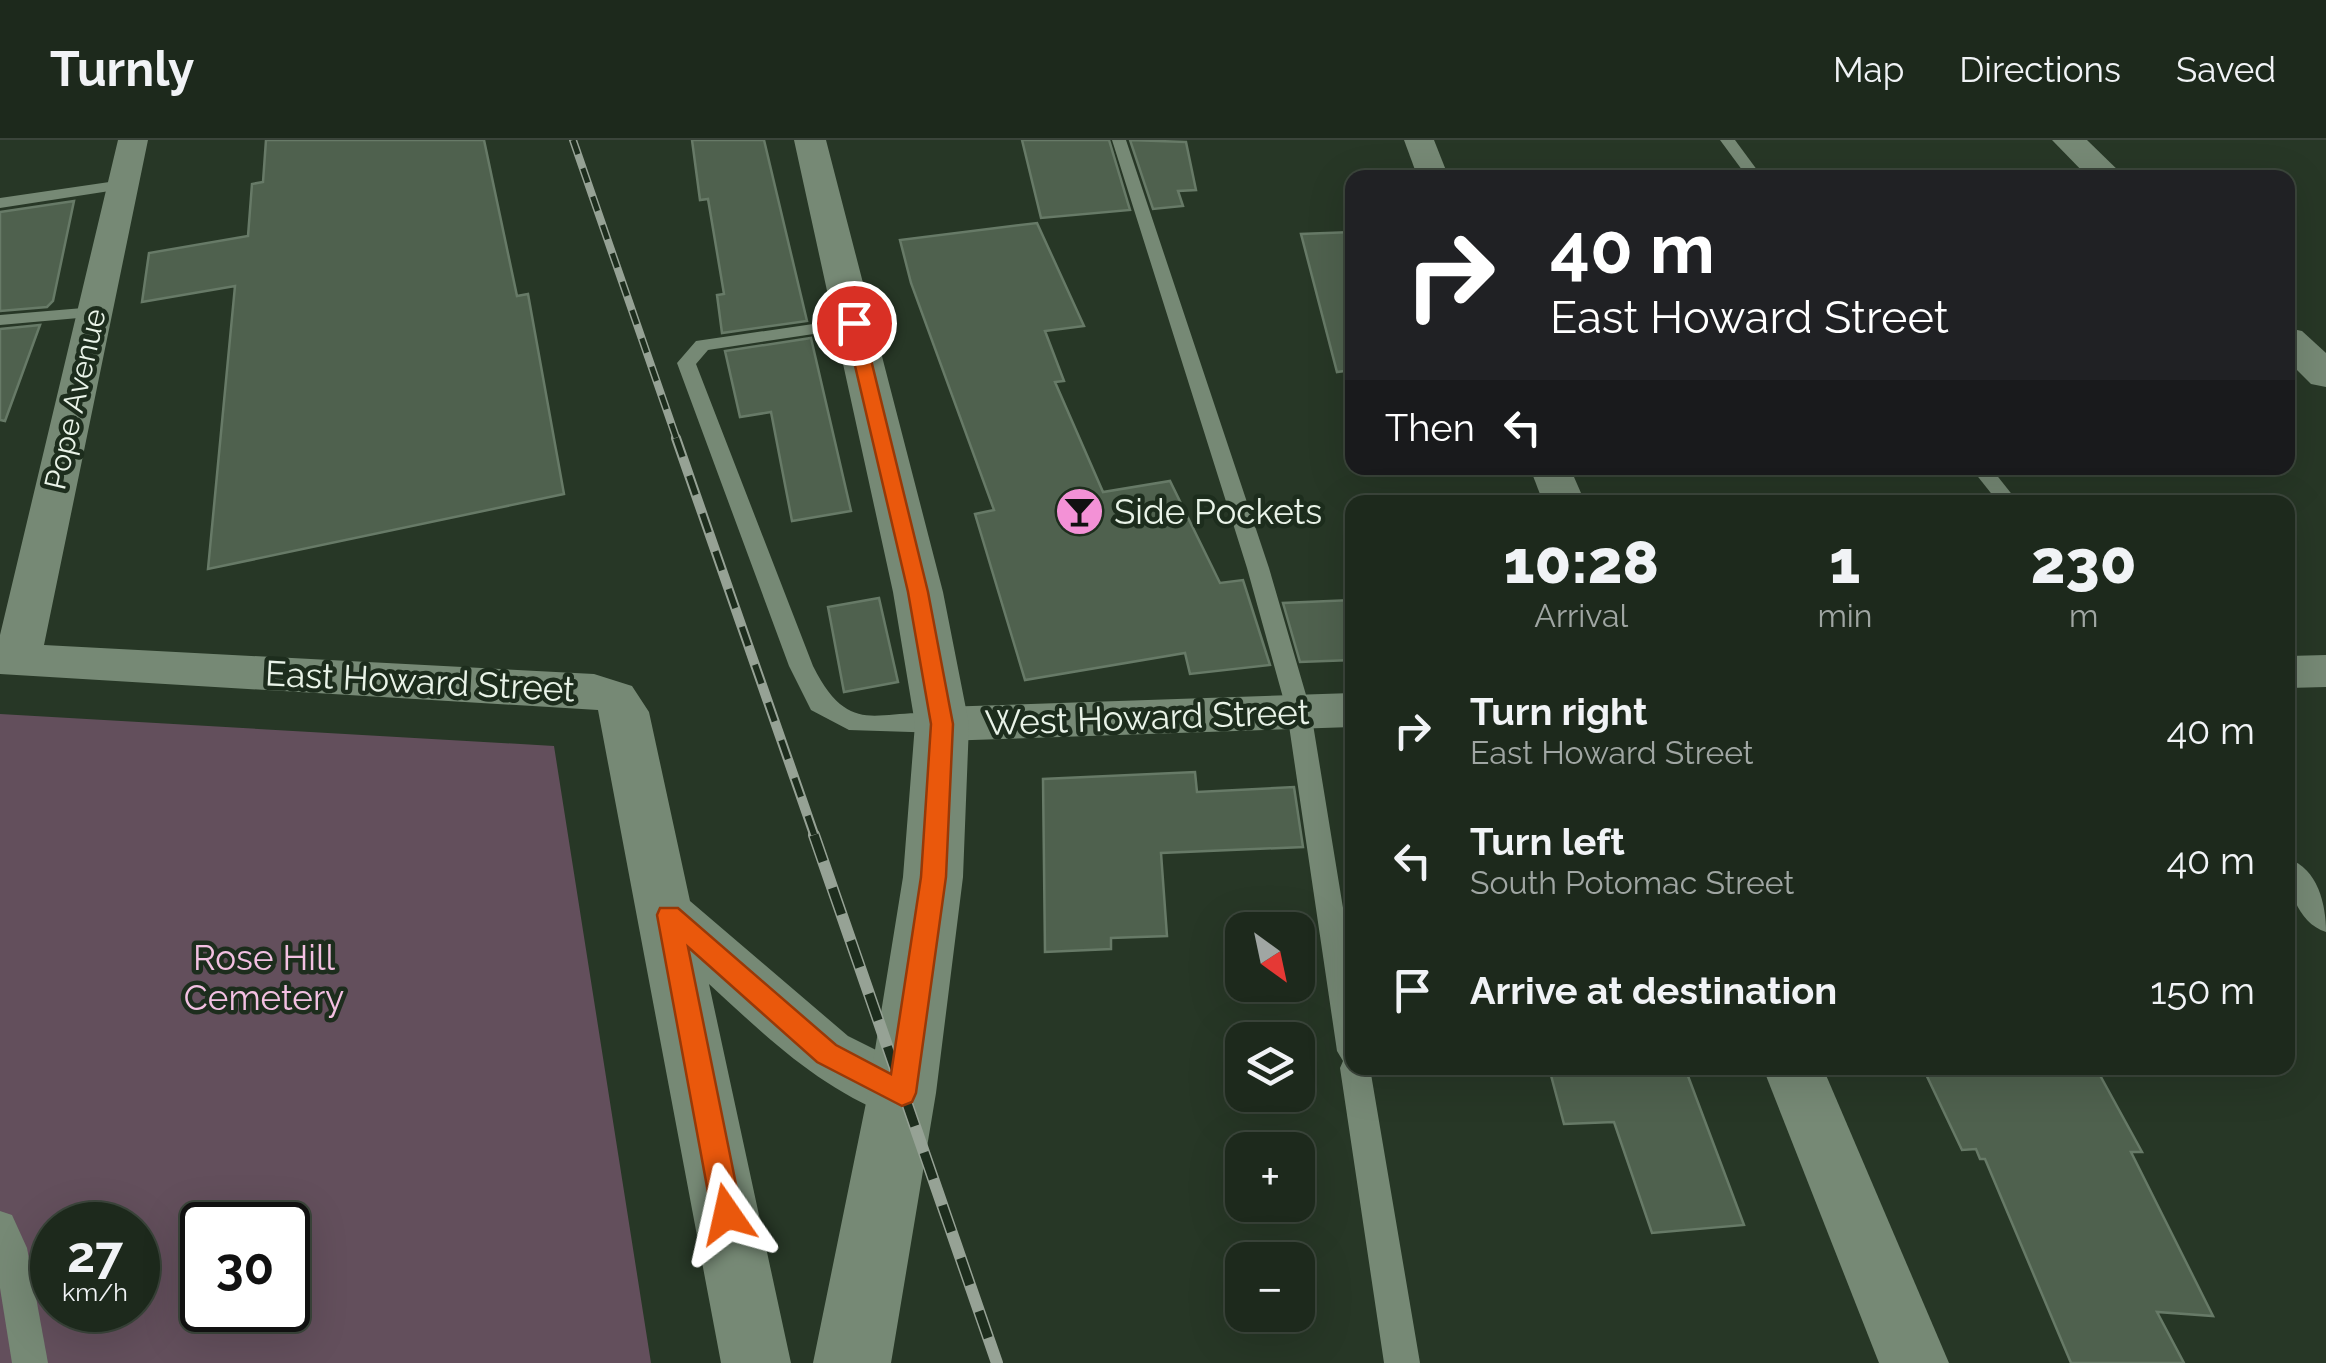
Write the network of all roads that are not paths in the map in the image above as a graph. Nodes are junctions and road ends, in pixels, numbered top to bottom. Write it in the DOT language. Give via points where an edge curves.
graph roads {
  1 [pos="133,140"];
  2 [pos="810,140"];
  3 [pos="1118,140"];
  4 [pos="1418,140"];
  5 [pos="1728,140"];
  6 [pos="2068,140"];
  7 [pos="1431,170"];
  8 [pos="1750,170"];
  9 [pos="2100,170"];
  10 [pos="123,184"];
  11 [pos="0,203"];
  12 [pos="95,312"];
  13 [pos="0,320"];
  14 [pos="854,323"];
  15 [pos="2295,346"];
  16 [pos="2326,375"];
  17 [pos="1987,475"];
  18 [pos="2002,495"];
  19 [pos="9,658"];
  20 [pos="2326,671"];
  21 [pos="2295,672"];
  22 [pos="1345,710"];
  23 [pos="1298,712"];
  24 [pos="942,724"];
  25 [pos="2295,878"];
  26 [pos="669,915"];
  27 [pos="2326,920"];
  28 [pos="1345,1008"];
  29 [pos="1356,1075"];
  30 [pos="1796,1075"];
  31 [pos="902,1093"];
  32 [pos="0,1226"];
  33 [pos="30,1363"];
  34 [pos="756,1363"];
  35 [pos="852,1363"];
  36 [pos="1402,1363"];
  37 [pos="1914,1363"];
  1 -- 10 [label="street, Pope Avenue"];
  2 -- 14 [label="main road"];
  3 -- 23 [label="lane" via="1258,568"];
  4 -- 7 [label="street"];
  5 -- 8 [label="lane"];
  6 -- 9 [label="main road"];
  10 -- 11 [label="lane"];
  10 -- 12 [label="street, Pope Avenue"];
  12 -- 13 [label="lane"];
  12 -- 19 [label="street, Pope Avenue"];
  14 -- 24 [label="main road"];
  14 -- 24 [label="lane" via="702,345 686,362 820,704 858,724"];
  15 -- 16 [label="main road"];
  17 -- 18 [label="lane"];
  19 -- 26 [label="street, East Howard Street" via="594,691 615,698 625,712"];
  20 -- 21 [label="street"];
  22 -- 23 [label="street, West Howard Street"];
  23 -- 24 [label="street, West Howard Street"];
  23 -- 28 [label="lane"];
  24 -- 31 [label="main road" via="933,877"];
  25 -- 27 [label="lane"];
  26 -- 31 [label="street" via="826,1054"];
  26 -- 34 [label="street, East Howard Street"];
  29 -- 36 [label="lane"];
  30 -- 37 [label="street"];
  31 -- 35 [label="main road"];
  32 -- 33 [label="lane" via="10,1248"];
}
